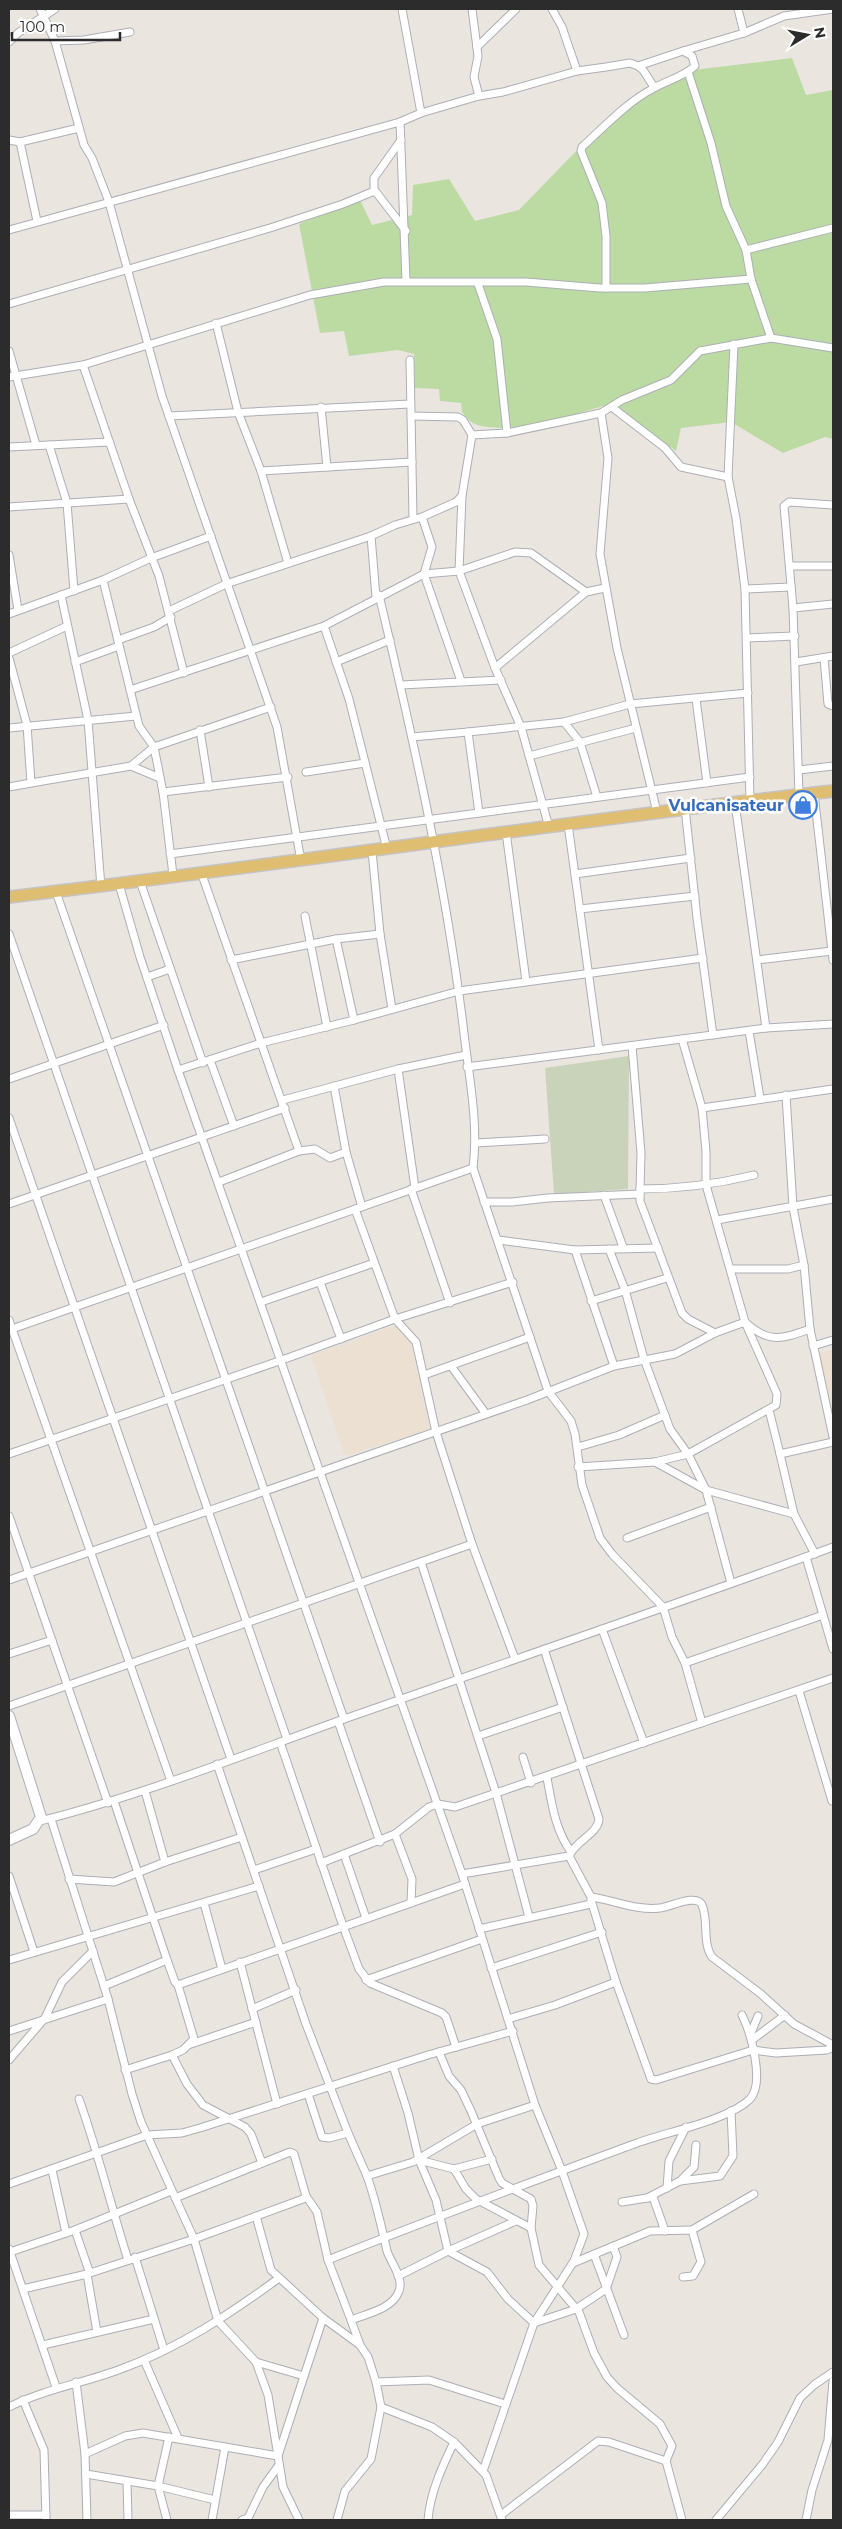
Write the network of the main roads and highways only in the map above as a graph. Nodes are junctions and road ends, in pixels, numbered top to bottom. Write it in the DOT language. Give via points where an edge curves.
graph roads {
  1 [pos="833,790"];
  2 [pos="9,897"];
  1 -- 2 [label="main road"];
}
